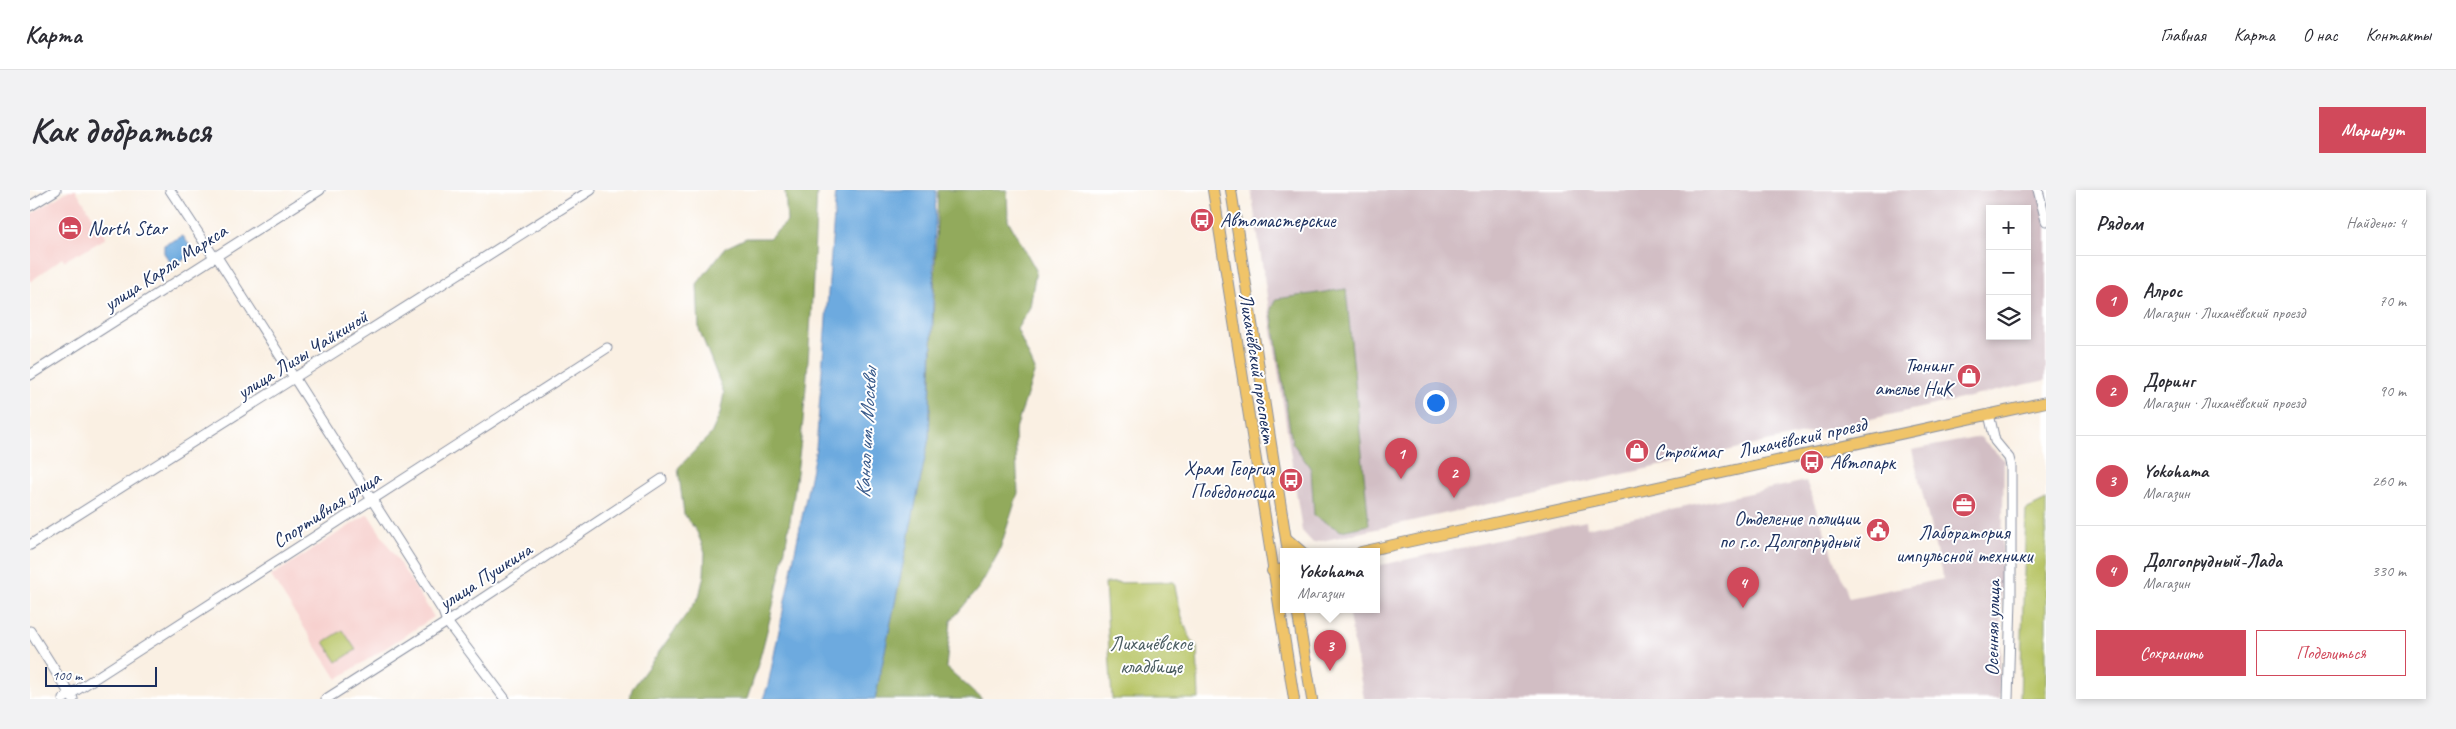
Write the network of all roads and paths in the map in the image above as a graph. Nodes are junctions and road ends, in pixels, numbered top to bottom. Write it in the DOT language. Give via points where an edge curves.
graph roads {
  1 [pos="56,190"];
  2 [pos="170,190"];
  3 [pos="320,190"];
  4 [pos="591,190"];
  5 [pos="1213,190"];
  6 [pos="1231,190"];
  7 [pos="2038,190"];
  8 [pos="30,206"];
  9 [pos="2046,221"];
  10 [pos="214,257"];
  11 [pos="607,348"];
  12 [pos="30,375"];
  13 [pos="295,379"];
  14 [pos="2046,402"];
  15 [pos="1990,414"];
  16 [pos="662,480"];
  17 [pos="372,500"];
  18 [pos="1286,538"];
  19 [pos="30,545"];
  20 [pos="1287,548"];
  21 [pos="1297,548"];
  22 [pos="1379,548"];
  23 [pos="1280,570"];
  24 [pos="1272,571"];
  25 [pos="1298,613"];
  26 [pos="447,622"];
  27 [pos="30,631"];
  28 [pos="69,698"];
  29 [pos="326,699"];
  30 [pos="505,699"];
  31 [pos="1294,699"];
  32 [pos="1312,699"];
  33 [pos="2008,699"];
  1 -- 8 [label="street"];
  2 -- 10 [label="street"];
  3 -- 10 [label="street, улица Карла Маркса"];
  4 -- 13 [label="street, улица Лизы Чайкиной"];
  5 -- 24 [label="main road, Лихачёвский проспект"];
  6 -- 18 [label="main road, Лихачёвский проспект"];
  7 -- 9 [label="street"];
  10 -- 12 [label="street, улица Карла Маркса"];
  10 -- 13 [label="street" via="219,260"];
  11 -- 17 [label="street, Спортивная улица"];
  13 -- 17 [label="street"];
  13 -- 19 [label="street, улица Лизы Чайкиной"];
  14 -- 15 [label="main road, Лихачёвский проезд"];
  15 -- 22 [label="main road, Лихачёвский проезд"];
  15 -- 33 [label="street, Осенняя улица" via="1995,441 2011,466"];
  16 -- 26 [label="street, улица Пушкина"];
  17 -- 26 [label="street"];
  17 -- 28 [label="street, Спортивная улица"];
  18 -- 20 [label="main road, Лихачёвский проспект"];
  18 -- 21 [label="main road"];
  23 -- 24 [label="main road"];
  24 -- 31 [label="main road, Лихачёвский проспект"];
  25 -- 32 [label="main road"];
  26 -- 29 [label="street, улица Пушкина"];
  26 -- 30 [label="street"];
  27 -- 28 [label="street"];
}
